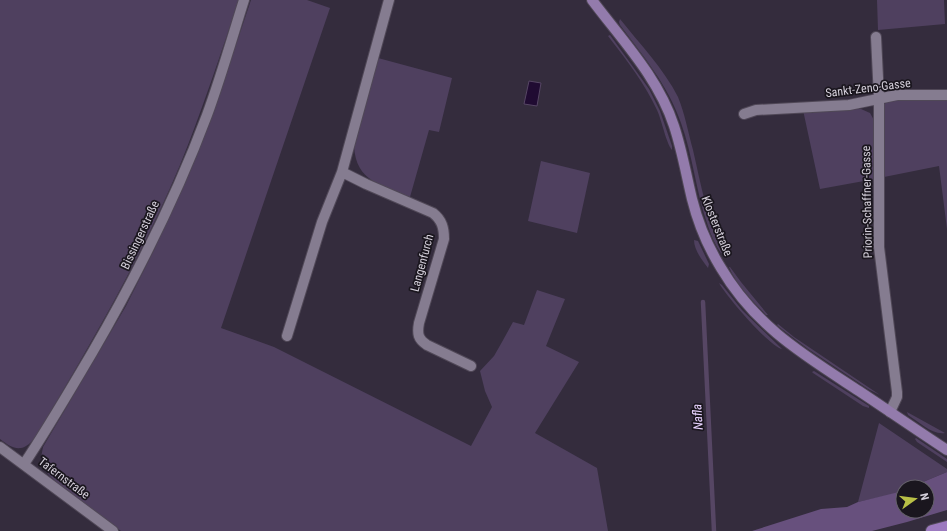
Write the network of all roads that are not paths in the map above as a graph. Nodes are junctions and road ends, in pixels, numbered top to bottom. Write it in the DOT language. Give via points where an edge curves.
graph roads {
  1 [pos="244,0"];
  2 [pos="389,0"];
  3 [pos="592,0"];
  4 [pos="876,37"];
  5 [pos="947,95"];
  6 [pos="880,98"];
  7 [pos="744,114"];
  8 [pos="342,172"];
  9 [pos="287,336"];
  10 [pos="472,366"];
  11 [pos="890,412"];
  12 [pos="0,447"];
  13 [pos="947,450"];
  14 [pos="24,464"];
  15 [pos="947,527"];
  16 [pos="112,531"];
  17 [pos="932,531"];
  1 -- 14 [label="street, Bissingerstraße" via="207,115 150,247 86,364"];
  2 -- 8 [label="street"];
  3 -- 11 [label="main road, Klosterstraße" via="660,94 672,120 700,224 711,251 741,298 783,339"];
  4 -- 6 [label="street, Priorin-Schaffner-Gasse"];
  5 -- 6 [label="street, Sankt-Zeno-Gasse" via="897,95"];
  6 -- 7 [label="street, Sankt-Zeno-Gasse" via="849,105 756,110"];
  6 -- 11 [label="street, Priorin-Schaffner-Gasse" via="879,247 897,392"];
  8 -- 9 [label="street" via="322,222"];
  8 -- 10 [label="street, Langenfurch" via="439,217 444,239 418,323 418,335 427,346"];
  11 -- 13 [label="main road, Klosterstraße"];
  12 -- 14 [label="street, Tafernstraße"];
  14 -- 16 [label="street, Tafernstraße"];
  15 -- 17 [label="highway"];
}
